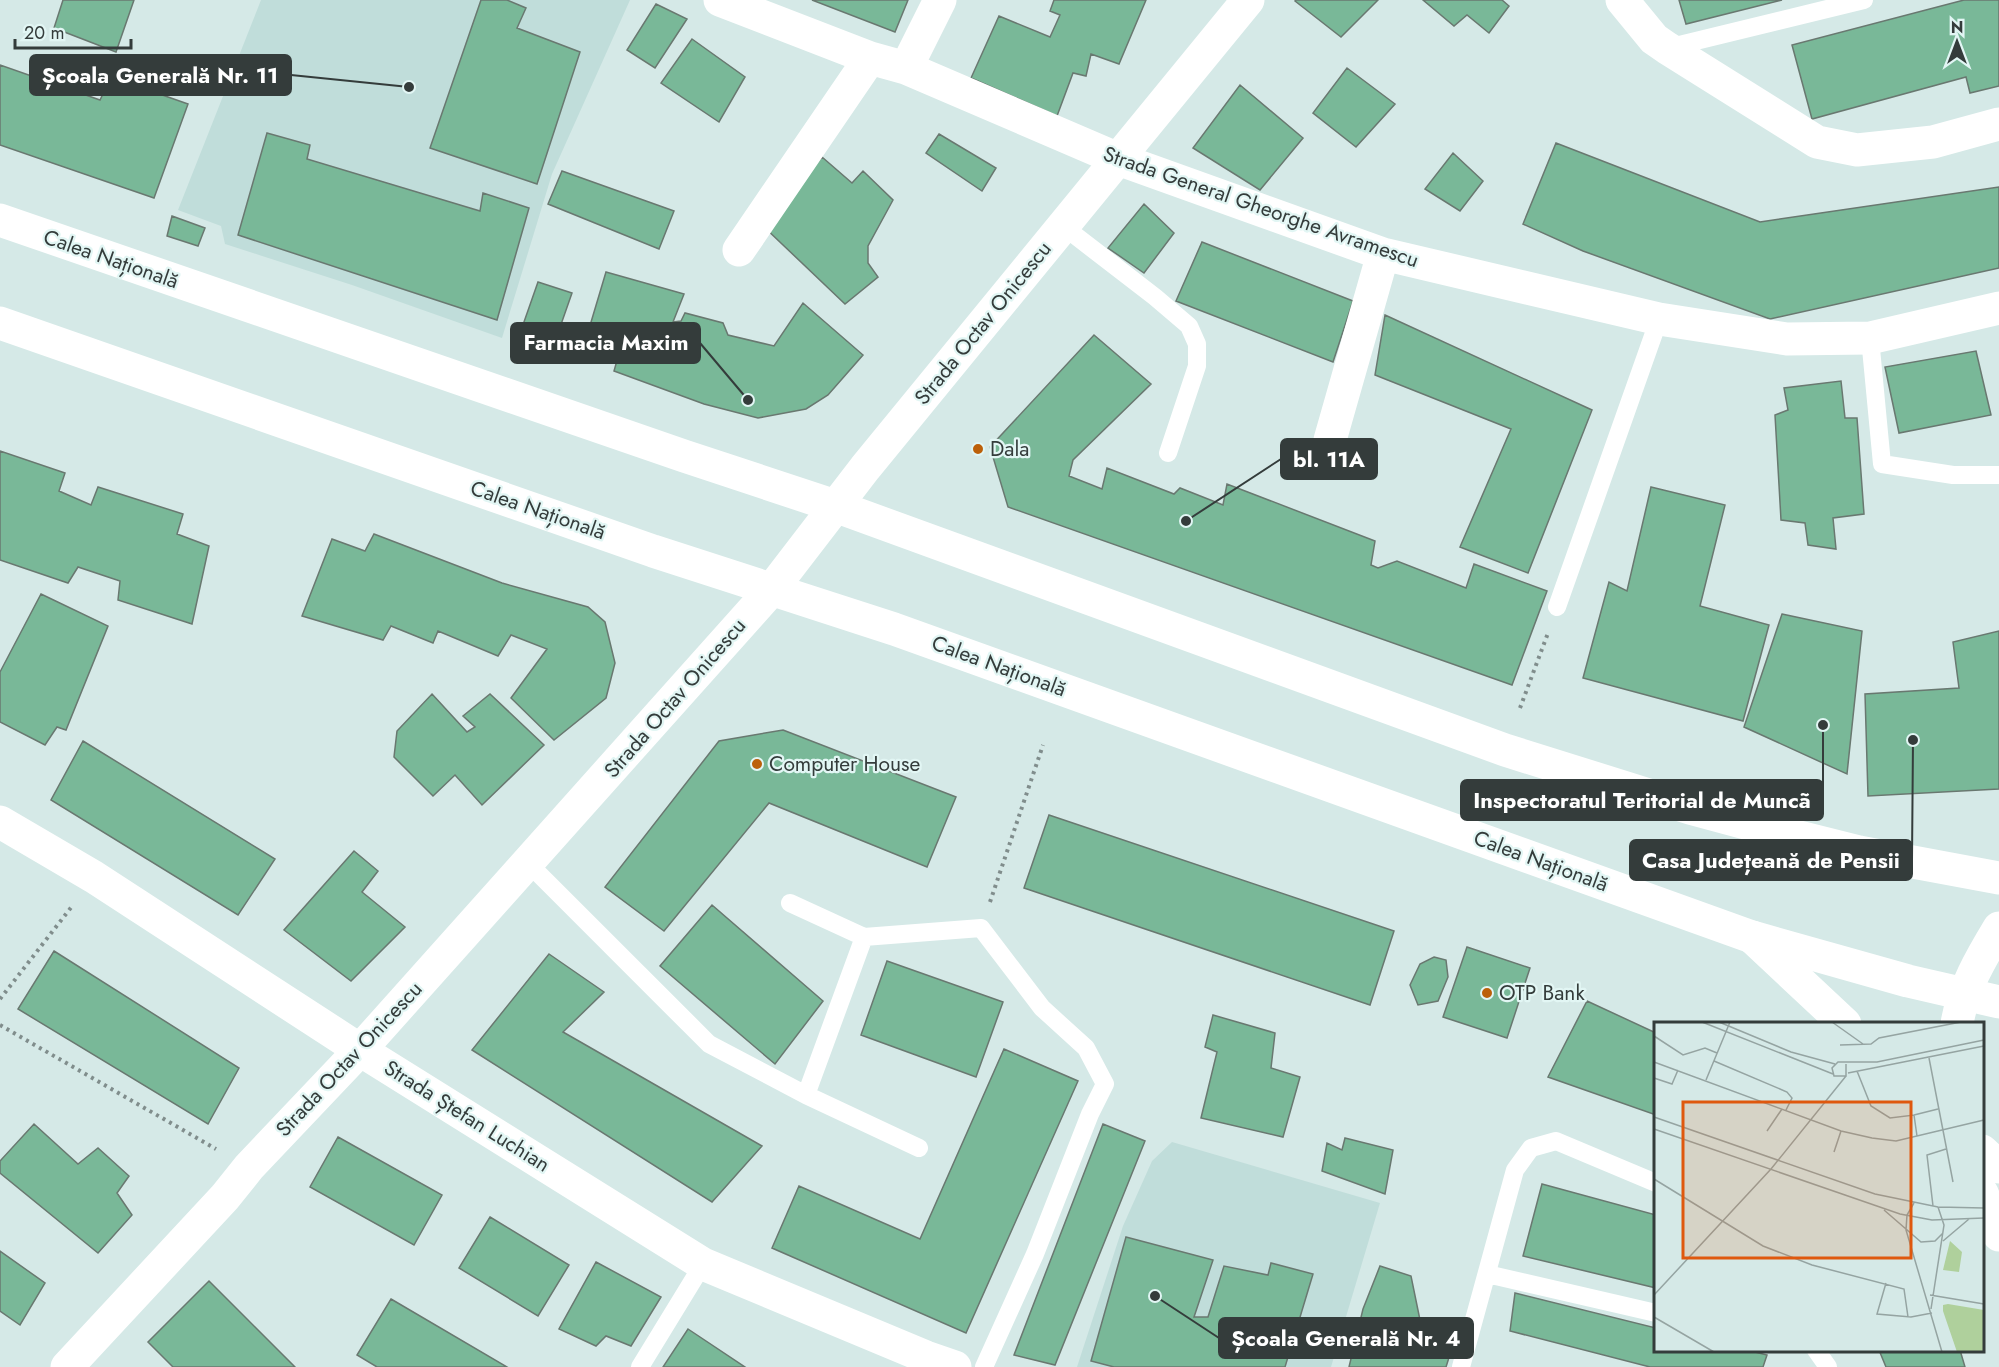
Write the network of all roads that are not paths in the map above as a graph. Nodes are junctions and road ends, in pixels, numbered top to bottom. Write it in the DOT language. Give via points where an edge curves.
graph roads {
  1 [pos="720,0"];
  2 [pos="940,0"];
  3 [pos="1248,0"];
  4 [pos="1622,0"];
  5 [pos="1864,0"];
  6 [pos="1666,48"];
  7 [pos="870,58"];
  8 [pos="906,68"];
  9 [pos="1999,124"];
  10 [pos="1118,159"];
  11 [pos="0,220"];
  12 [pos="1063,226"];
  13 [pos="739,250"];
  14 [pos="1383,254"];
  15 [pos="1999,308"];
  16 [pos="1659,319"];
  17 [pos="0,323"];
  18 [pos="1870,338"];
  19 [pos="1329,440"];
  20 [pos="1168,453"];
  21 [pos="1999,475"];
  22 [pos="835,506"];
  23 [pos="772,589"];
  24 [pos="1557,607"];
  25 [pos="0,822"];
  26 [pos="528,863"];
  27 [pos="1999,878"];
  28 [pos="790,903"];
  29 [pos="1999,928"];
  30 [pos="864,938"];
  31 [pos="1752,938"];
  32 [pos="1999,1002"];
  33 [pos="1961,1009"];
  34 [pos="1844,1022"];
  35 [pos="360,1050"];
  36 [pos="806,1095"];
  37 [pos="919,1148"];
  38 [pos="1984,1152"];
  39 [pos="1999,1167"];
  40 [pos="1654,1182"];
  41 [pos="1984,1196"];
  42 [pos="1999,1235"];
  43 [pos="703,1264"];
  44 [pos="1487,1274"];
  45 [pos="1654,1313"];
  46 [pos="1817,1352"];
  47 [pos="67,1367"];
  48 [pos="640,1367"];
  49 [pos="955,1367"];
  50 [pos="984,1367"];
  51 [pos="1461,1367"];
  52 [pos="1827,1367"];
  1 -- 7 [label="street, Strada General Gheorghe Avramescu"];
  2 -- 8 [label="street"];
  3 -- 10 [label="street, Strada Octav Onicescu"];
  4 -- 6 [label="street"];
  5 -- 6 [label="lane"];
  6 -- 9 [label="street" via="1817,142 1857,150 1933,142"];
  7 -- 8 [label="street, Strada General Gheorghe Avramescu"];
  7 -- 13 [label="street"];
  8 -- 10 [label="street, Strada General Gheorghe Avramescu"];
  10 -- 12 [label="street, Strada Octav Onicescu"];
  10 -- 14 [label="street, Strada General Gheorghe Avramescu"];
  11 -- 22 [label="street, Calea Națională"];
  12 -- 20 [label="lane" via="1189,326 1197,344 1197,366"];
  12 -- 22 [label="street, Strada Octav Onicescu"];
  14 -- 16 [label="street, Strada General Gheorghe Avramescu"];
  14 -- 19 [label="street"];
  15 -- 18 [label="street, Strada General Gheorghe Avramescu"];
  16 -- 18 [label="street, Strada General Gheorghe Avramescu" via="1786,339"];
  16 -- 24 [label="lane"];
  17 -- 23 [label="street, Calea Națională"];
  18 -- 21 [label="lane" via="1882,464 1953,474"];
  22 -- 23 [label="street, Strada Octav Onicescu"];
  22 -- 27 [label="street, Calea Națională" via="1516,754 1779,832 1859,852"];
  23 -- 26 [label="street, Strada Octav Onicescu"];
  23 -- 31 [label="street, Calea Națională" via="906,633"];
  25 -- 35 [label="street, Strada Ștefan Luchian"];
  26 -- 35 [label="street, Strada Octav Onicescu"];
  26 -- 36 [label="lane" via="709,1044"];
  28 -- 30 [label="lane"];
  29 -- 33 [label="street"];
  30 -- 36 [label="lane"];
  30 -- 50 [label="lane" via="981,928 1042,1008 1086,1048 1105,1084"];
  31 -- 33 [label="street, Calea Națională" via="1908,981"];
  31 -- 34 [label="street"];
  32 -- 33 [label="street, Calea Națională"];
  35 -- 43 [label="street, Strada Ștefan Luchian"];
  35 -- 47 [label="street, Strada Octav Onicescu"];
  36 -- 37 [label="lane"];
  38 -- 39 [label="street"];
  40 -- 44 [label="lane" via="1556,1141 1531,1148 1515,1170"];
  41 -- 42 [label="street"];
  43 -- 48 [label="lane"];
  43 -- 49 [label="street, Strada Ștefan Luchian"];
  44 -- 45 [label="lane"];
  44 -- 51 [label="lane"];
  46 -- 52 [label="lane"];
}
